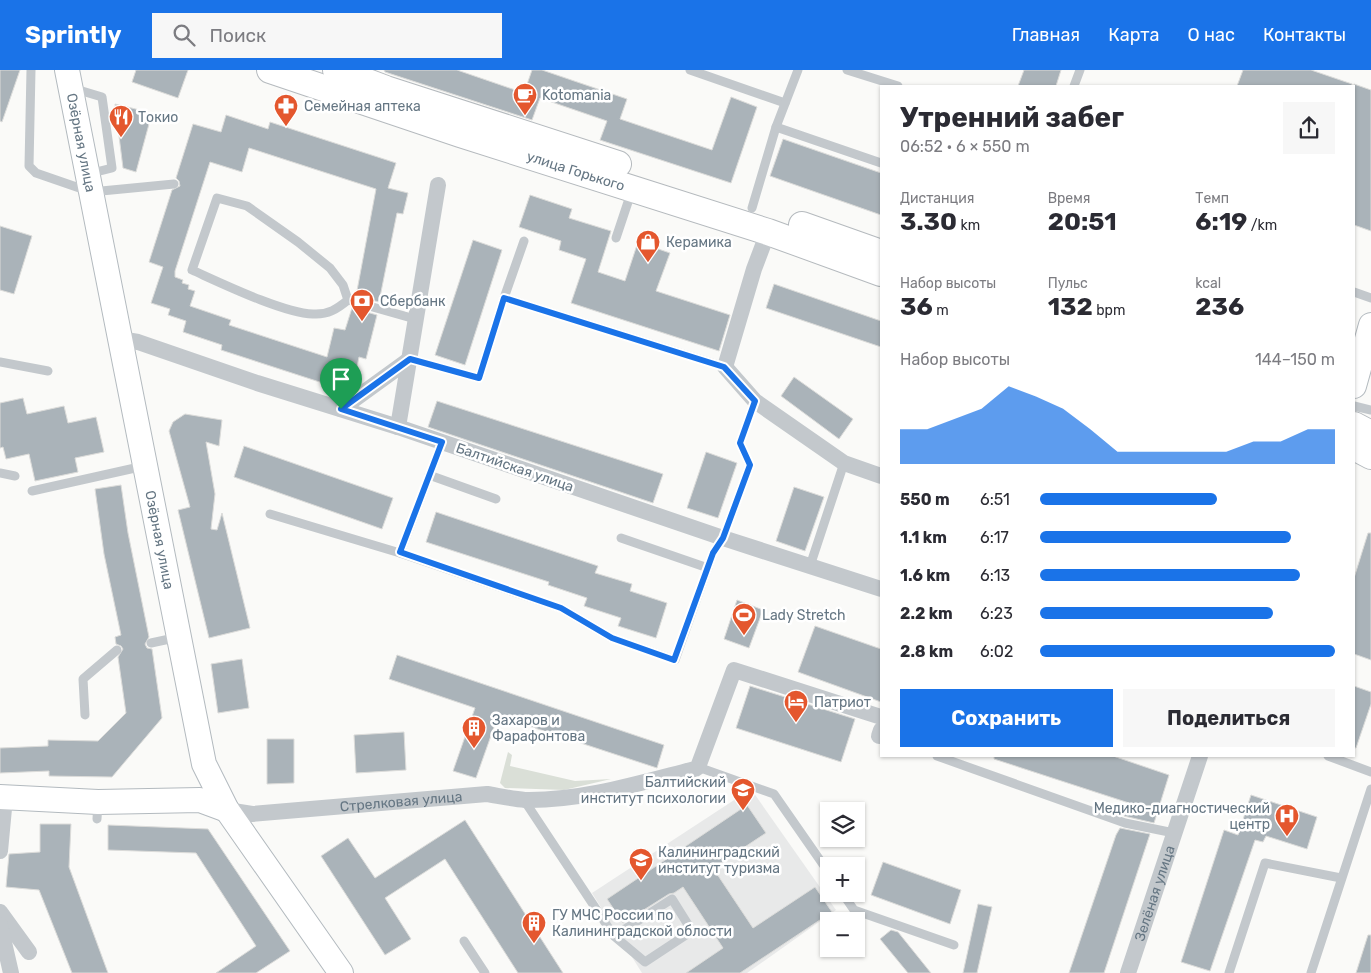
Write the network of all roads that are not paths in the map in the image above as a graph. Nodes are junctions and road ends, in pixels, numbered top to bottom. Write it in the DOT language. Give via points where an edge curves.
graph roads {
  1 [pos="31,70"];
  2 [pos="270,70"];
  3 [pos="690,70"];
  4 [pos="798,70"];
  5 [pos="846,70"];
  6 [pos="1080,70"];
  7 [pos="69,79"];
  8 [pos="353,79"];
  9 [pos="895,85"];
  10 [pos="1074,85"];
  11 [pos="785,103"];
  12 [pos="776,127"];
  13 [pos="880,163"];
  14 [pos="89,183"];
  15 [pos="174,184"];
  16 [pos="438,185"];
  17 [pos="633,187"];
  18 [pos="752,208"];
  19 [pos="768,232"];
  20 [pos="616,238"];
  21 [pos="524,241"];
  22 [pos="880,253"];
  23 [pos="880,273"];
  24 [pos="1355,292"];
  25 [pos="504,298"];
  26 [pos="1371,298"];
  27 [pos="348,300"];
  28 [pos="416,319"];
  29 [pos="1371,325"];
  30 [pos="120,339"];
  31 [pos="410,359"];
  32 [pos="0,362"];
  33 [pos="724,367"];
  34 [pos="48,371"];
  35 [pos="1355,382"];
  36 [pos="755,401"];
  37 [pos="1355,406"];
  38 [pos="341,409"];
  39 [pos="1371,410"];
  40 [pos="398,426"];
  41 [pos="1355,426"];
  42 [pos="1371,434"];
  43 [pos="442,442"];
  44 [pos="1355,448"];
  45 [pos="1371,456"];
  46 [pos="844,463"];
  47 [pos="145,466"];
  48 [pos="0,473"];
  49 [pos="429,475"];
  50 [pos="15,476"];
  51 [pos="880,476"];
  52 [pos="32,491"];
  53 [pos="496,499"];
  54 [pos="270,514"];
  55 [pos="621,538"];
  56 [pos="723,538"];
  57 [pos="400,552"];
  58 [pos="810,566"];
  59 [pos="708,568"];
  60 [pos="880,589"];
  61 [pos="179,637"];
  62 [pos="151,643"];
  63 [pos="117,650"];
  64 [pos="85,715"];
  65 [pos="880,717"];
  66 [pos="940,757"];
  67 [pos="1200,757"];
  68 [pos="1331,757"];
  69 [pos="698,768"];
  70 [pos="1371,772"];
  71 [pos="1371,788"];
  72 [pos="2,797"];
  73 [pos="524,800"];
  74 [pos="228,810"];
  75 [pos="1174,833"];
  76 [pos="0,851"];
  77 [pos="820,860"];
  78 [pos="1341,878"];
  79 [pos="848,902"];
  80 [pos="0,912"];
  81 [pos="0,925"];
  82 [pos="614,936"];
  83 [pos="464,941"];
  84 [pos="954,945"];
  85 [pos="28,952"];
  86 [pos="11,973"];
  87 [pos="341,973"];
  88 [pos="485,973"];
  89 [pos="1128,973"];
  90 [pos="1228,973"];
  91 [pos="1311,973"];
  1 -- 14 [label="lane" via="29,166 36,173"];
  2 -- 8 [label="main road, улица Горького"];
  3 -- 11 [label="lane"];
  4 -- 11 [label="lane"];
  5 -- 9 [label="lane"];
  6 -- 10 [label="lane"];
  7 -- 14 [label="street, Озёрная улица"];
  8 -- 17 [label="main road, улица Горького" via="460,134"];
  8 -- 18 [label="main road, улица Горького"];
  11 -- 12 [label="lane"];
  12 -- 13 [label="lane"];
  12 -- 18 [label="lane"];
  14 -- 15 [label="lane"];
  14 -- 30 [label="street, Озёрная улица"];
  16 -- 28 [label="street"];
  17 -- 19 [label="main road, улица Горького"];
  17 -- 20 [label="lane"];
  18 -- 22 [label="main road, улица Горького"];
  19 -- 23 [label="main road, улица Горького"];
  19 -- 33 [label="street"];
  21 -- 25 [label="lane"];
  24 -- 26 [label="lane"];
  25 -- 31 [label="lane" via="479,378"];
  25 -- 33 [label="lane"];
  27 -- 27 [label="lane" via="335,311 313,314 286,308 192,270 217,198 247,206 298,242 330,268 343,286"];
  27 -- 28 [label="lane"];
  28 -- 31 [label="street"];
  29 -- 35 [label="street"];
  30 -- 38 [label="street, Балтийская улица" via="138,342"];
  30 -- 47 [label="street, Озёрная улица"];
  31 -- 38 [label="street"];
  31 -- 40 [label="street"];
  32 -- 34 [label="lane"];
  33 -- 36 [label="street"];
  36 -- 46 [label="street"];
  36 -- 56 [label="lane" via="740,443 750,465"];
  37 -- 39 [label="lane"];
  38 -- 40 [label="street, Балтийская улица"];
  40 -- 43 [label="street, Балтийская улица"];
  41 -- 42 [label="main road"];
  43 -- 49 [label="lane"];
  43 -- 56 [label="street, Балтийская улица"];
  44 -- 45 [label="main road"];
  46 -- 51 [label="street"];
  46 -- 58 [label="lane"];
  47 -- 52 [label="lane"];
  47 -- 61 [label="street, Озёрная улица"];
  48 -- 50 [label="lane"];
  49 -- 53 [label="lane"];
  49 -- 57 [label="lane"];
  54 -- 57 [label="lane"];
  55 -- 59 [label="lane"];
  56 -- 58 [label="street, Балтийская улица"];
  56 -- 59 [label="lane"];
  57 -- 59 [label="lane" via="561,608 612,638 674,660"];
  58 -- 60 [label="street, Балтийская улица"];
  61 -- 62 [label="lane"];
  61 -- 74 [label="street, Озёрная улица" via="204,764"];
  63 -- 64 [label="lane" via="83,680"];
  65 -- 69 [label="street" via="734,670"];
  66 -- 75 [label="lane" via="1125,823"];
  67 -- 75 [label="street, Зелёная улица"];
  68 -- 70 [label="lane"];
  69 -- 73 [label="street, Стрелковая улица" via="594,793"];
  69 -- 77 [label="lane" via="774,794"];
  71 -- 78 [label="lane"];
  72 -- 74 [label="street, Стрелковая улица" via="98,811 200,800"];
  72 -- 76 [label="street"];
  73 -- 74 [label="street, Стрелковая улица" via="487,794 252,814"];
  73 -- 82 [label="lane"];
  74 -- 87 [label="street, Озёрная улица"];
  75 -- 89 [label="street, Зелёная улица"];
  78 -- 90 [label="lane" via="1265,863"];
  78 -- 91 [label="lane"];
  79 -- 84 [label="lane" via="854,910"];
  80 -- 85 [label="street"];
  81 -- 86 [label="street"];
  82 -- 82 [label="lane" via="644,962 692,931 672,899"];
  83 -- 88 [label="lane"];
}
